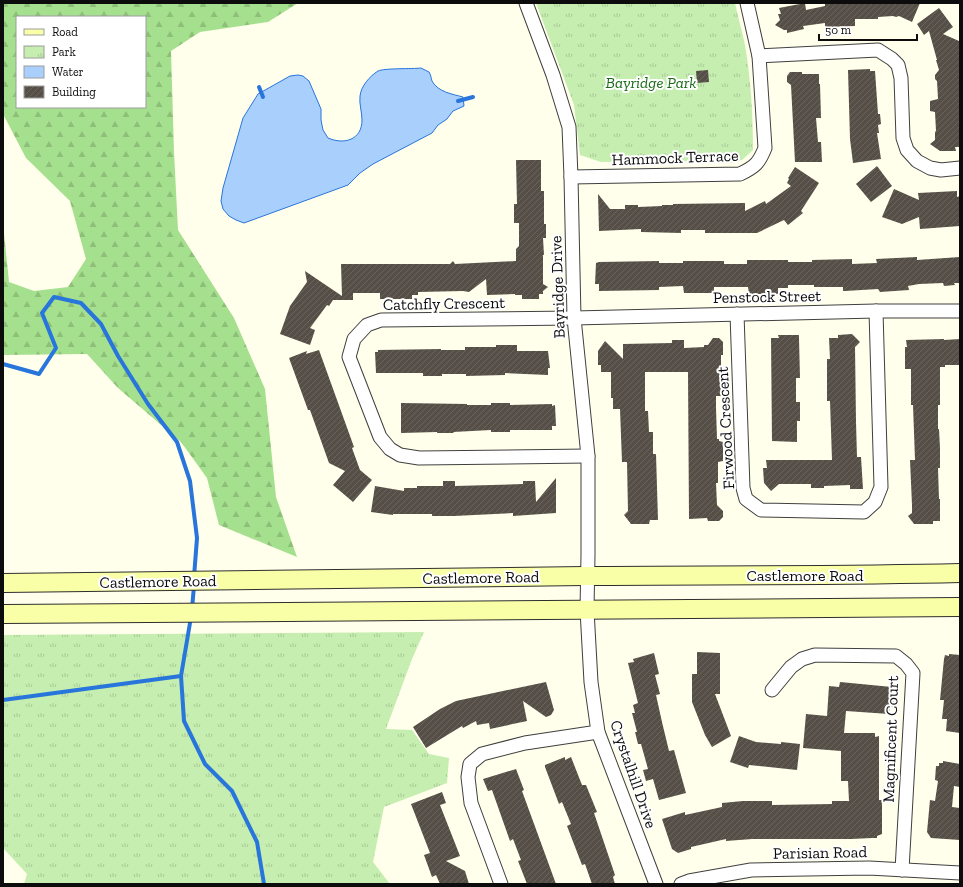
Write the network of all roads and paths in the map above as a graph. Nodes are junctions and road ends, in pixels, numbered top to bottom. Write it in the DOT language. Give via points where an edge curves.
graph roads {
  1 [pos="526,3"];
  2 [pos="747,3"];
  3 [pos="759,56"];
  4 [pos="960,168"];
  5 [pos="571,177"];
  6 [pos="876,310"];
  7 [pos="960,311"];
  8 [pos="737,314"];
  9 [pos="574,318"];
  10 [pos="588,456"];
  11 [pos="960,573"];
  12 [pos="587,576"];
  13 [pos="3,583"];
  14 [pos="960,607"];
  15 [pos="587,610"];
  16 [pos="3,614"];
  17 [pos="772,690"];
  18 [pos="598,732"];
  19 [pos="902,870"];
  20 [pos="959,875"];
  21 [pos="501,884"];
  22 [pos="656,884"];
  23 [pos="681,884"];
  1 -- 5 [label="street, Bayridge Drive" via="553,75 568,127"];
  2 -- 3 [label="street, Hammock Terrace"];
  3 -- 4 [label="street" via="878,50 892,59 900,72 903,138 907,150 917,161 930,168"];
  3 -- 5 [label="street, Hammock Terrace" via="765,148 760,161 750,170 740,174"];
  5 -- 9 [label="street, Bayridge Drive"];
  6 -- 7 [label="street, Penstock Street"];
  6 -- 8 [label="street, Penstock Street"];
  6 -- 8 [label="street, Firwood Crescent" via="881,487 875,502 864,512 761,510 746,499 743,488"];
  8 -- 9 [label="street, Penstock Street"];
  9 -- 10 [label="street, Bayridge Drive"];
  9 -- 10 [label="street, Catchfly Crescent" via="381,320 367,325 354,339 349,357 380,437 390,449 400,455 419,458"];
  10 -- 12 [label="street, Bayridge Drive"];
  11 -- 12 [label="main road, Castlemore Road"];
  12 -- 13 [label="main road, Castlemore Road"];
  12 -- 15 [label="street, Crystalhill Drive"];
  14 -- 15 [label="main road, Castlemore Road"];
  15 -- 16 [label="main road, Castlemore Road"];
  15 -- 18 [label="street, Crystalhill Drive" via="591,682"];
  17 -- 19 [label="street, Magnificent Court" via="791,667 802,659 815,655 896,656 913,673"];
  18 -- 21 [label="street" via="525,743 482,754 470,764 468,777 471,803"];
  18 -- 22 [label="street, Crystalhill Drive"];
  19 -- 20 [label="street, Parisian Road"];
  19 -- 23 [label="street, Parisian Road" via="751,870"];
}
